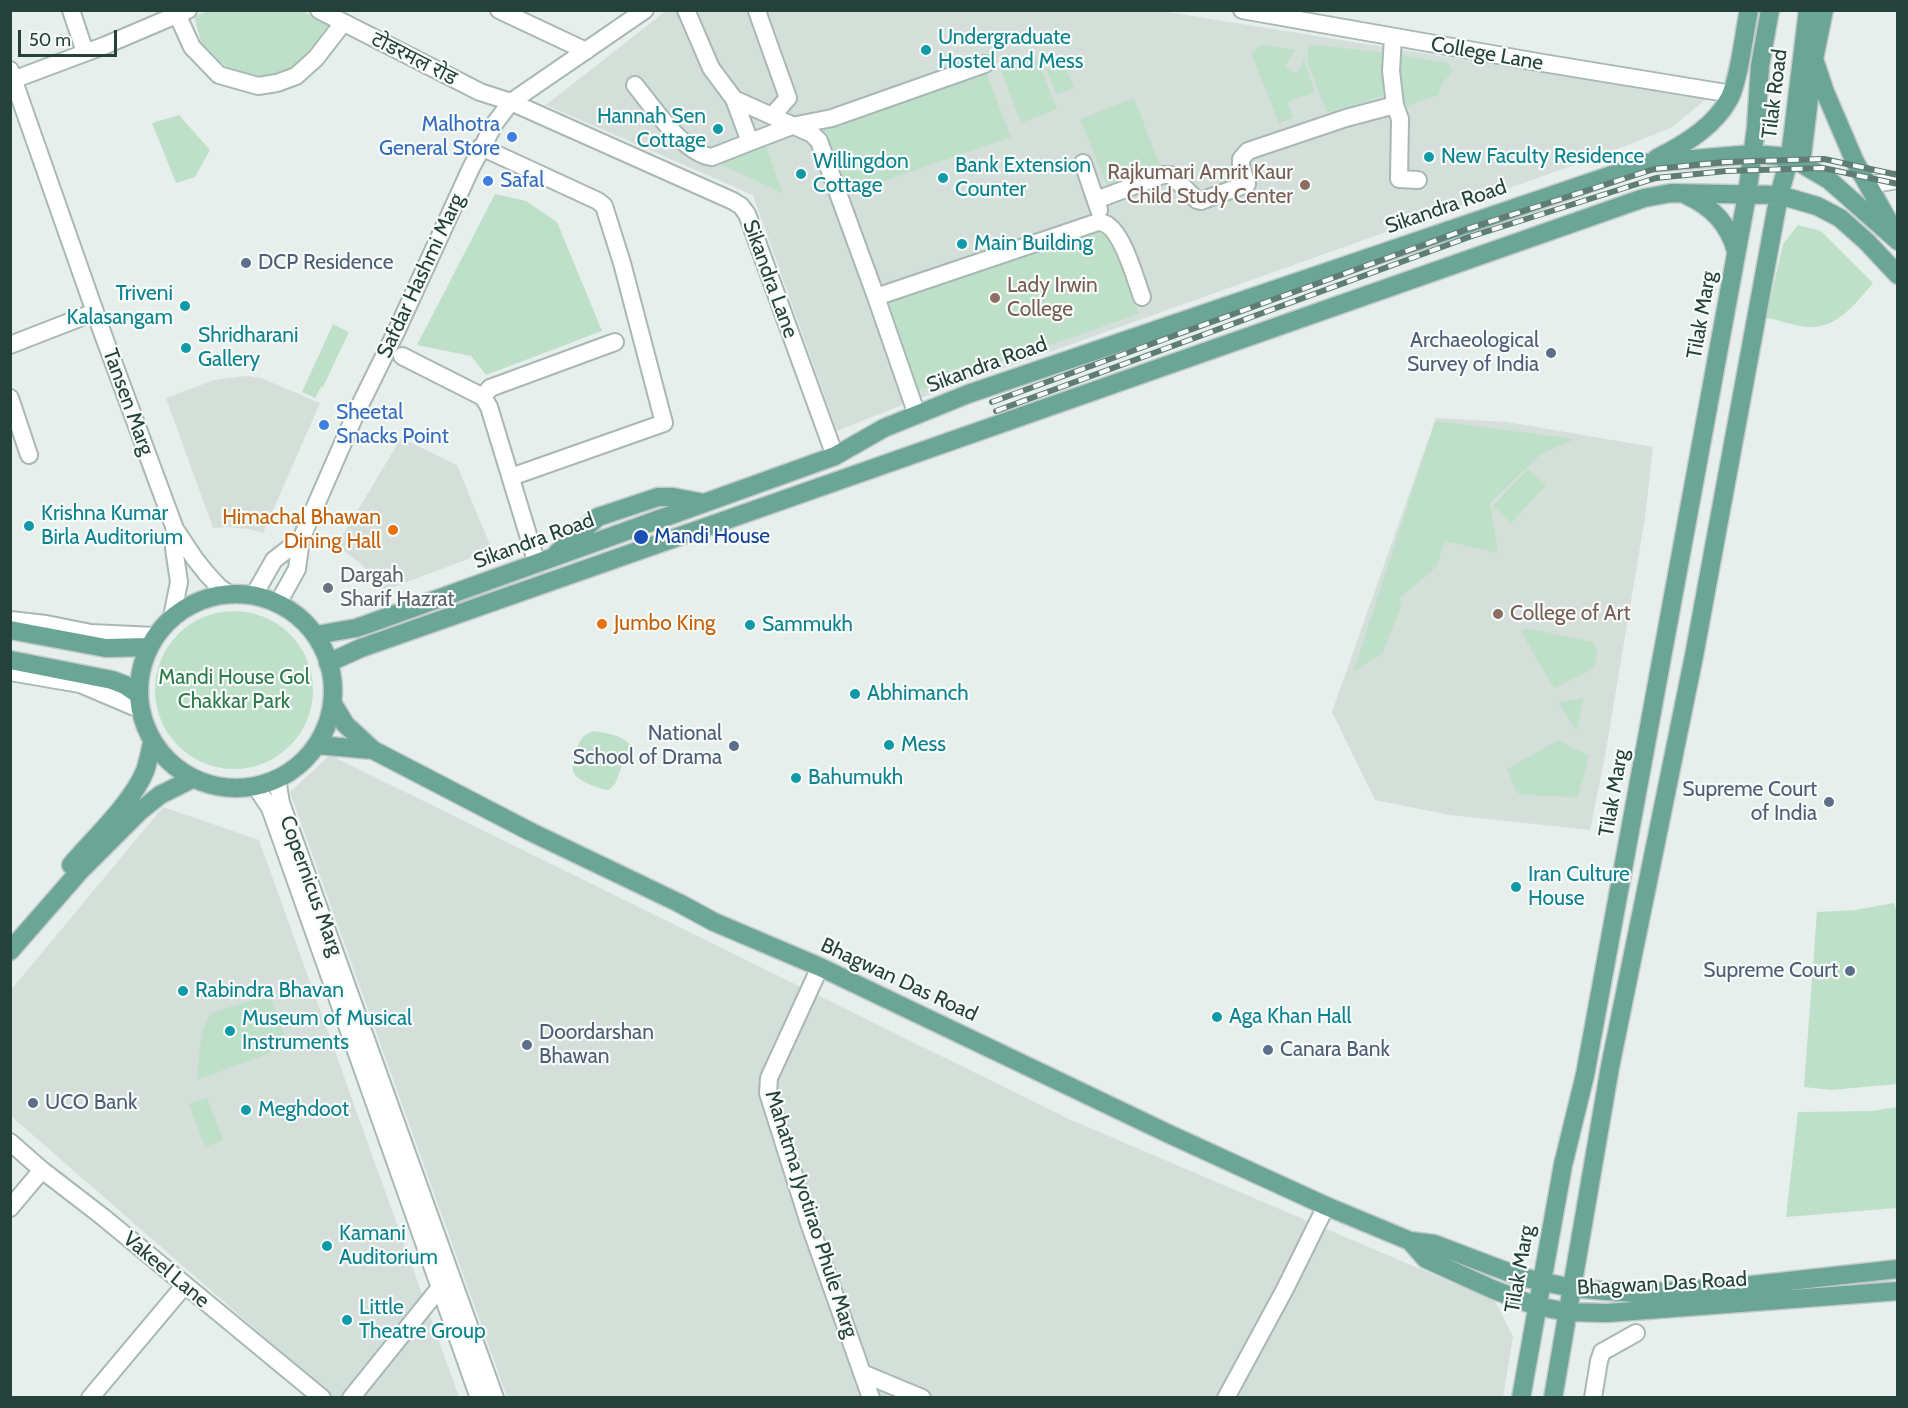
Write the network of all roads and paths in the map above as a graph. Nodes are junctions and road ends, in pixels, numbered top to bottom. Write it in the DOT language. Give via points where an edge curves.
graph roads {
  1 [pos="71,10"];
  2 [pos="319,10"];
  3 [pos="499,10"];
  4 [pos="645,10"];
  5 [pos="686,10"];
  6 [pos="1242,10"];
  7 [pos="1749,10"];
  8 [pos="1770,10"];
  9 [pos="1808,10"];
  10 [pos="1824,10"];
  11 [pos="757,11"];
  12 [pos="183,12"];
  13 [pos="343,23"];
  14 [pos="1393,37"];
  15 [pos="586,51"];
  16 [pos="85,52"];
  17 [pos="1814,58"];
  18 [pos="1739,62"];
  19 [pos="985,64"];
  20 [pos="1760,66"];
  21 [pos="12,77"];
  22 [pos="635,85"];
  23 [pos="1732,94"];
  24 [pos="734,99"];
  25 [pos="511,102"];
  26 [pos="1395,105"];
  27 [pos="772,116"];
  28 [pos="792,126"];
  29 [pos="750,142"];
  30 [pos="481,147"];
  31 [pos="1752,154"];
  32 [pos="1796,160"];
  33 [pos="1083,163"];
  34 [pos="1647,163"];
  35 [pos="1613,174"];
  36 [pos="1418,180"];
  37 [pos="1898,180"];
  38 [pos="1868,185"];
  39 [pos="1680,192"];
  40 [pos="1748,195"];
  41 [pos="1779,195"];
  42 [pos="1096,200"];
  43 [pos="1622,205"];
  44 [pos="1103,222"];
  45 [pos="1898,236"];
  46 [pos="1898,241"];
  47 [pos="1736,252"];
  48 [pos="1898,275"];
  49 [pos="876,297"];
  50 [pos="1142,297"];
  51 [pos="95,312"];
  52 [pos="615,342"];
  53 [pos="10,345"];
  54 [pos="402,356"];
  55 [pos="483,397"];
  56 [pos="10,398"];
  57 [pos="916,415"];
  58 [pos="29,455"];
  59 [pos="835,456"];
  60 [pos="511,477"];
  61 [pos="175,529"];
  62 [pos="301,540"];
  63 [pos="544,561"];
  64 [pos="230,594"];
  65 [pos="254,596"];
  66 [pos="278,603"];
  67 [pos="172,617"];
  68 [pos="10,620"];
  69 [pos="10,630"];
  70 [pos="316,635"];
  71 [pos="152,641"];
  72 [pos="10,660"];
  73 [pos="328,663"];
  74 [pos="10,672"];
  75 [pos="139,701"];
  76 [pos="333,704"];
  77 [pos="1649,730"];
  78 [pos="1678,735"];
  79 [pos="152,743"];
  80 [pos="317,746"];
  81 [pos="373,750"];
  82 [pos="192,779"];
  83 [pos="277,779"];
  84 [pos="256,787"];
  85 [pos="10,934"];
  86 [pos="10,951"];
  87 [pos="820,967"];
  88 [pos="10,1142"];
  89 [pos="42,1170"];
  90 [pos="1326,1206"];
  91 [pos="10,1208"];
  92 [pos="1410,1241"];
  93 [pos="1898,1269"];
  94 [pos="445,1280"];
  95 [pos="1541,1282"];
  96 [pos="184,1286"];
  97 [pos="1572,1288"];
  98 [pos="1898,1291"];
  99 [pos="1536,1305"];
  100 [pos="1568,1312"];
  101 [pos="1636,1333"];
  102 [pos="862,1373"];
  103 [pos="90,1398"];
  104 [pos="322,1398"];
  105 [pos="351,1398"];
  106 [pos="479,1398"];
  107 [pos="495,1398"];
  108 [pos="872,1398"];
  109 [pos="922,1398"];
  110 [pos="1226,1398"];
  111 [pos="1521,1398"];
  112 [pos="1553,1398"];
  113 [pos="1593,1398"];
  1 -- 16 [label="street"];
  2 -- 13 [label="street, टोडरमल रोड"];
  3 -- 15 [label="street"];
  4 -- 15 [label="street, Safdar Hashmi Marg"];
  5 -- 24 [label="street" via="711,68"];
  6 -- 14 [label="street, College Lane"];
  7 -- 18 [label="main road"];
  8 -- 20 [label="main road, Tilak Road"];
  9 -- 32 [label="main road, Tilak Road"];
  10 -- 17 [label="main road"];
  11 -- 27 [label="street" via="788,98"];
  12 -- 13 [label="street" via="192,47 219,75 258,86 296,76 316,58"];
  12 -- 16 [label="street"];
  13 -- 25 [label="street, टोडरमल रोड" via="480,92"];
  14 -- 23 [label="street, College Lane"];
  14 -- 26 [label="street"];
  15 -- 25 [label="street, Safdar Hashmi Marg"];
  16 -- 21 [label="street"];
  17 -- 32 [label="main road"];
  17 -- 38 [label="main road" via="1848,148"];
  18 -- 20 [label="main road"];
  18 -- 23 [label="main road"];
  19 -- 28 [label="street" via="832,118"];
  20 -- 31 [label="main road, Tilak Road"];
  21 -- 51 [label="street, Tansen Marg"];
  22 -- 29 [label="street" via="658,103 664,121 706,156"];
  23 -- 34 [label="main road" via="1701,130"];
  24 -- 27 [label="street"];
  24 -- 29 [label="street"];
  25 -- 30 [label="street, Safdar Hashmi Marg"];
  25 -- 59 [label="street, Sikandra Lane" via="741,206"];
  26 -- 36 [label="street" via="1400,119 1399,179"];
  26 -- 42 [label="street" via="1248,151 1241,159 1247,184 1201,201 1171,175"];
  27 -- 28 [label="street"];
  28 -- 29 [label="street"];
  28 -- 49 [label="street" via="819,141"];
  30 -- 60 [label="street" via="604,206 664,423"];
  30 -- 62 [label="street, Safdar Hashmi Marg"];
  31 -- 32 [label="main road, Sikandra Road"];
  31 -- 34 [label="main road, Sikandra Road"];
  31 -- 40 [label="main road, Tilak Road"];
  32 -- 41 [label="main road"];
  32 -- 46 [label="main road" via="1829,180"];
  33 -- 42 [label="street"];
  34 -- 35 [label="main road, Sikandra Road"];
  35 -- 43 [label="main road" via="1627,176 1634,186 1629,200"];
  35 -- 57 [label="main road, Sikandra Road"];
  37 -- 38 [label="street"];
  38 -- 45 [label="main road"];
  39 -- 40 [label="main road, Sikandra Road"];
  39 -- 43 [label="main road, Sikandra Road"];
  39 -- 47 [label="main road" via="1718,216"];
  40 -- 41 [label="main road, Sikandra Road"];
  40 -- 47 [label="main road, Tilak Marg"];
  41 -- 48 [label="main road, Sikandra Road" via="1817,206 1840,218"];
  41 -- 78 [label="main road"];
  42 -- 44 [label="street"];
  43 -- 73 [label="main road, Sikandra Road" via="361,648"];
  44 -- 49 [label="street" via="1063,228"];
  44 -- 50 [label="street" via="1121,240"];
  47 -- 77 [label="main road, Tilak Marg"];
  49 -- 57 [label="street"];
  51 -- 53 [label="street"];
  51 -- 61 [label="street, Tansen Marg"];
  52 -- 55 [label="street" via="490,388"];
  54 -- 55 [label="street"];
  55 -- 60 [label="street"];
  56 -- 58 [label="street"];
  57 -- 59 [label="main road, Sikandra Road"];
  59 -- 63 [label="main road, Sikandra Road"];
  60 -- 63 [label="street"];
  61 -- 64 [label="street, Tansen Marg" via="195,559"];
  61 -- 67 [label="street, Tansen Marg" via="178,582"];
  62 -- 65 [label="street" via="274,560"];
  62 -- 66 [label="street, Safdar Hashmi Marg" via="297,569"];
  63 -- 70 [label="main road, Sikandra Road" via="362,626"];
  64 -- 65 [label="main road"];
  64 -- 67 [label="main road" via="199,601"];
  65 -- 66 [label="main road"];
  66 -- 70 [label="main road"];
  67 -- 71 [label="main road"];
  68 -- 71 [label="street"];
  69 -- 71 [label="main road" via="106,648"];
  70 -- 73 [label="main road"];
  71 -- 75 [label="main road" via="140,670"];
  72 -- 75 [label="main road" via="112,680 125,685"];
  73 -- 76 [label="main road"];
  74 -- 75 [label="street" via="80,684"];
  75 -- 79 [label="main road"];
  76 -- 80 [label="main road"];
  76 -- 81 [label="main road, Bhagwan Das Road" via="345,724"];
  77 -- 78 [label="main road"];
  77 -- 95 [label="main road, Tilak Marg" via="1586,1075 1563,1165"];
  78 -- 97 [label="main road" via="1610,1067"];
  79 -- 82 [label="main road" via="167,761"];
  79 -- 85 [label="main road" via="144,772 126,801"];
  80 -- 81 [label="main road, Bhagwan Das Road"];
  80 -- 83 [label="main road"];
  81 -- 87 [label="main road, Bhagwan Das Road" via="714,922"];
  82 -- 84 [label="main road" via="223,788"];
  82 -- 86 [label="main road" via="160,795 140,811 79,872"];
  83 -- 84 [label="main road"];
  83 -- 94 [label="street, Copernicus Marg" via="281,803"];
  84 -- 94 [label="street, Copernicus Marg" via="270,808"];
  87 -- 90 [label="main road, Bhagwan Das Road"];
  87 -- 102 [label="street, Mahatma Jyotirao Phule Marg" via="769,1078 768,1093"];
  88 -- 89 [label="street, Vakeel Lane"];
  89 -- 91 [label="street"];
  89 -- 96 [label="street, Vakeel Lane"];
  90 -- 92 [label="main road, Bhagwan Das Road"];
  90 -- 110 [label="street"];
  92 -- 95 [label="main road, Bhagwan Das Road" via="1434,1244"];
  92 -- 99 [label="main road, Bhagwan Das Road" via="1426,1259"];
  93 -- 97 [label="main road, Bhagwan Das Road" via="1692,1290 1637,1293"];
  94 -- 105 [label="street"];
  94 -- 106 [label="street, Copernicus Marg"];
  94 -- 107 [label="street, Copernicus Marg"];
  95 -- 97 [label="main road, Bhagwan Das Road"];
  95 -- 99 [label="main road, Tilak Marg"];
  96 -- 103 [label="street"];
  96 -- 104 [label="street, Vakeel Lane"];
  97 -- 100 [label="main road"];
  98 -- 100 [label="main road, Bhagwan Das Road" via="1607,1313"];
  99 -- 100 [label="main road, Bhagwan Das Road"];
  99 -- 111 [label="main road, Tilak Marg"];
  100 -- 112 [label="main road"];
  101 -- 113 [label="street" via="1602,1352"];
  102 -- 108 [label="street, Mahatma Jyotirao Phule Marg"];
  102 -- 109 [label="street"];
}
